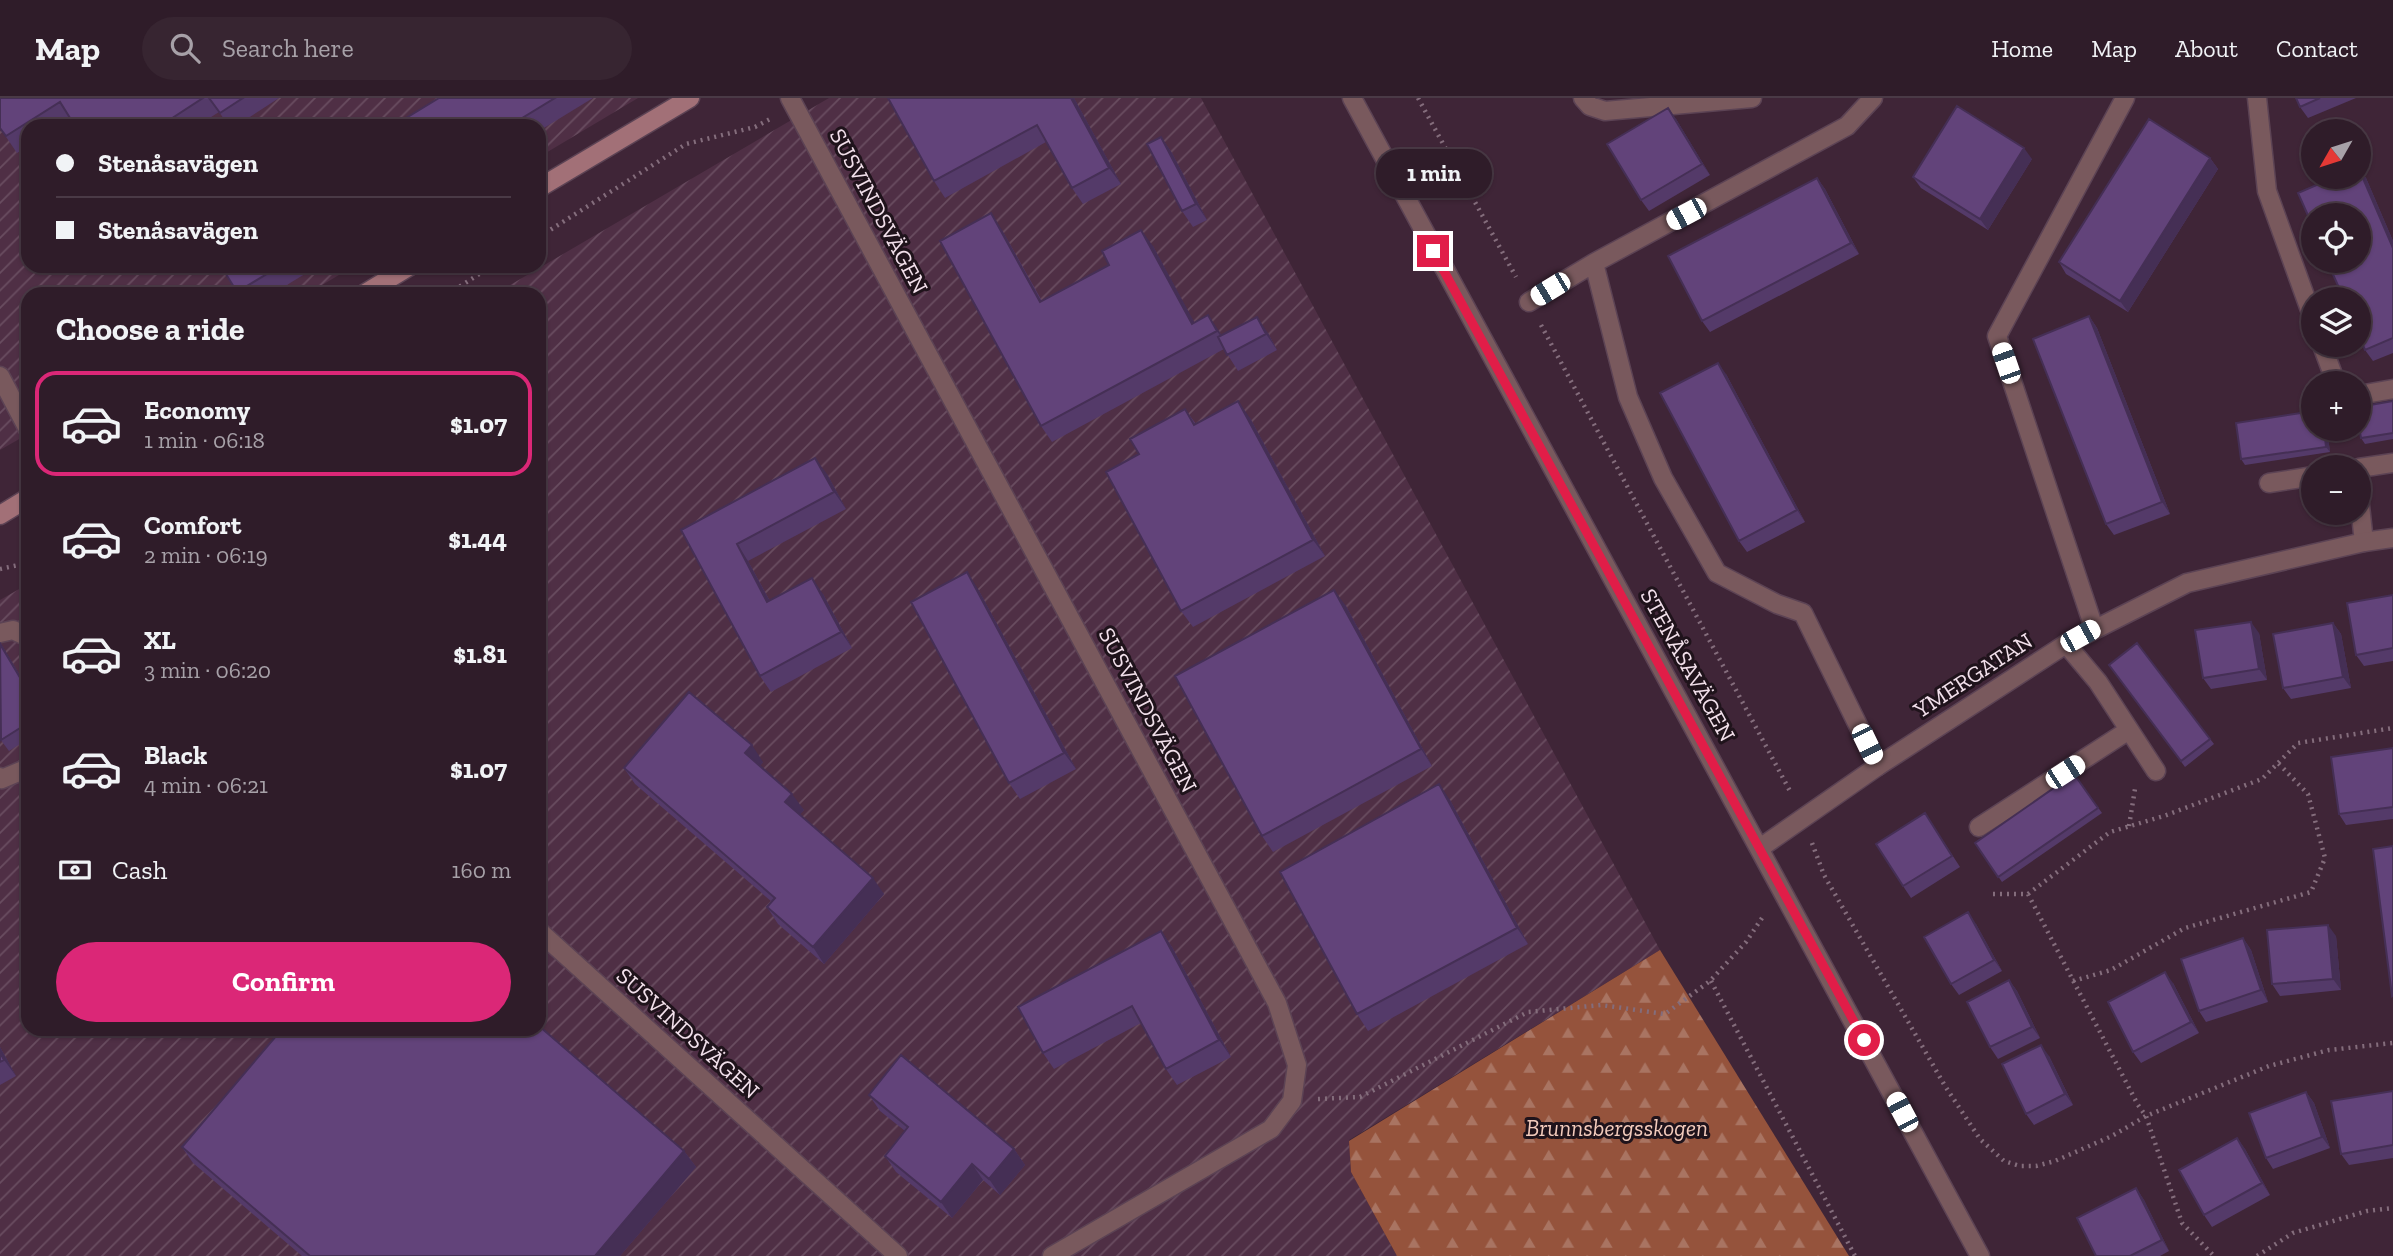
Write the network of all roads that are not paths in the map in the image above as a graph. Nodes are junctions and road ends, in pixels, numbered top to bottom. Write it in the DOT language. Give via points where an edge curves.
graph roads {
  1 [pos="690,98"];
  2 [pos="1352,98"];
  3 [pos="1583,98"];
  4 [pos="1752,98"];
  5 [pos="1873,98"];
  6 [pos="2125,98"];
  7 [pos="2257,98"];
  8 [pos="792,102"];
  9 [pos="546,184"];
  10 [pos="1594,263"];
  11 [pos="398,273"];
  12 [pos="376,287"];
  13 [pos="2302,287"];
  14 [pos="1529,302"];
  15 [pos="0,376"];
  16 [pos="2393,389"];
  17 [pos="2371,393"];
  18 [pos="21,416"];
  19 [pos="2393,463"];
  20 [pos="2371,466"];
  21 [pos="2301,478"];
  22 [pos="2269,483"];
  23 [pos="21,502"];
  24 [pos="0,515"];
  25 [pos="2362,525"];
  26 [pos="2393,538"];
  27 [pos="2364,542"];
  28 [pos="2094,628"];
  29 [pos="21,633"];
  30 [pos="0,634"];
  31 [pos="2066,644"];
  32 [pos="2129,730"];
  33 [pos="1878,766"];
  34 [pos="21,771"];
  35 [pos="2156,771"];
  36 [pos="0,777"];
  37 [pos="1979,827"];
  38 [pos="1760,848"];
  39 [pos="546,937"];
  40 [pos="898,1256"];
  41 [pos="1052,1256"];
  42 [pos="1980,1256"];
  1 -- 9 [label="street"];
  2 -- 38 [label="street, STENÅSAVÄGEN"];
  3 -- 4 [label="street" via="1605,111"];
  5 -- 10 [label="street" via="1847,127"];
  6 -- 28 [label="street" via="1997,336"];
  7 -- 13 [label="street" via="2267,191"];
  8 -- 41 [label="street, SUSVINDSVÄGEN" via="1277,1003 1297,1065 1292,1101 1271,1129"];
  10 -- 14 [label="street"];
  10 -- 33 [label="street" via="1628,397 1663,478 1717,572 1802,613"];
  11 -- 12 [label="street"];
  15 -- 18 [label="street"];
  16 -- 17 [label="street"];
  19 -- 20 [label="street"];
  21 -- 22 [label="street"];
  23 -- 24 [label="street"];
  25 -- 27 [label="street"];
  26 -- 27 [label="street, YMERGATAN"];
  27 -- 28 [label="street, YMERGATAN" via="2187,583"];
  28 -- 31 [label="street, YMERGATAN"];
  29 -- 30 [label="street" via="13,630"];
  31 -- 32 [label="street"];
  31 -- 33 [label="street, YMERGATAN"];
  32 -- 35 [label="street"];
  32 -- 37 [label="street"];
  33 -- 38 [label="street, YMERGATAN"];
  34 -- 36 [label="street"];
  38 -- 42 [label="street, STENÅSAVÄGEN"];
  39 -- 40 [label="street, SUSVINDSVÄGEN"];
}
